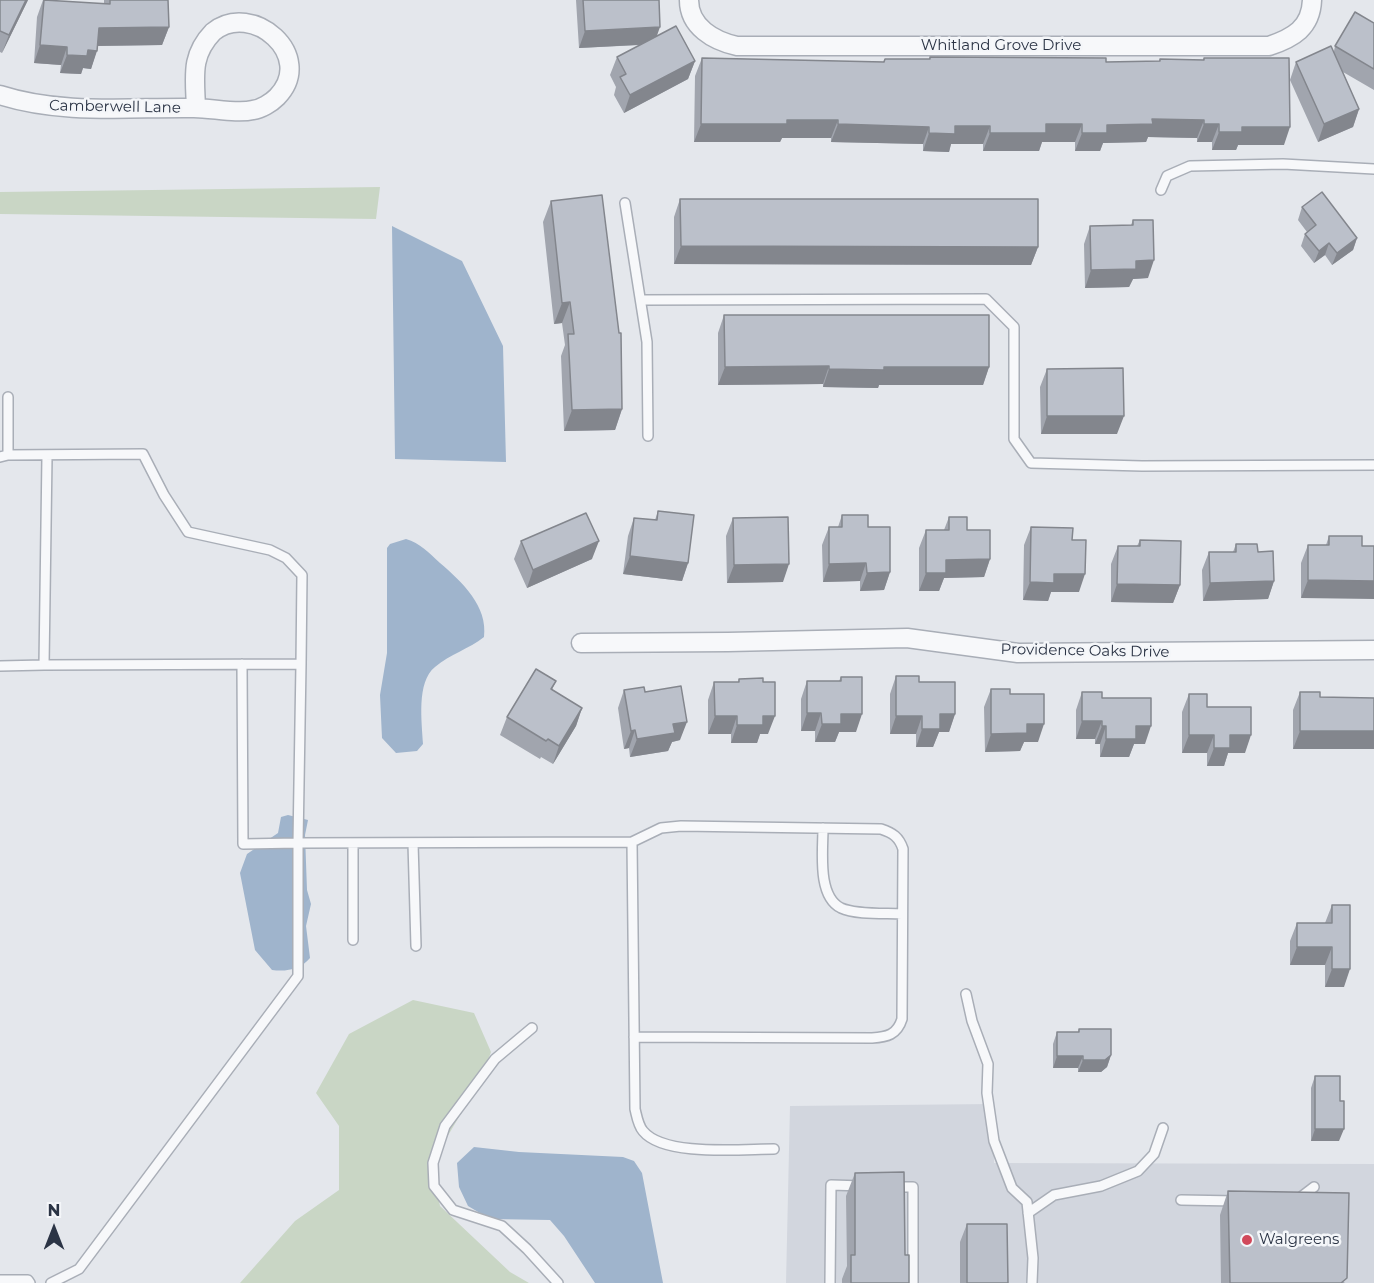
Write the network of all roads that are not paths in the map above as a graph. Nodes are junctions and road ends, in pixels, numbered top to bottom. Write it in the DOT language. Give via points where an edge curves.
graph roads {
  1 [pos="689,0"];
  2 [pos="1312,0"];
  3 [pos="0,95"];
  4 [pos="196,108"];
  5 [pos="1374,169"];
  6 [pos="1161,190"];
  7 [pos="625,203"];
  8 [pos="641,300"];
  9 [pos="8,398"];
  10 [pos="648,436"];
  11 [pos="4,456"];
  12 [pos="47,456"];
  13 [pos="1374,465"];
  14 [pos="581,643"];
  15 [pos="1374,650"];
  16 [pos="242,664"];
  17 [pos="301,664"];
  18 [pos="44,665"];
  19 [pos="0,666"];
  20 [pos="823,828"];
  21 [pos="632,842"];
  22 [pos="298,843"];
  23 [pos="353,843"];
  24 [pos="413,843"];
  25 [pos="903,914"];
  26 [pos="353,940"];
  27 [pos="416,946"];
  28 [pos="966,994"];
  29 [pos="532,1028"];
  30 [pos="634,1037"];
  31 [pos="1163,1128"];
  32 [pos="774,1149"];
  33 [pos="878,1186"];
  34 [pos="889,1187"];
  35 [pos="1314,1187"];
  36 [pos="1181,1200"];
  37 [pos="1249,1202"];
  38 [pos="1282,1202"];
  39 [pos="1028,1213"];
  40 [pos="0,1280"];
  41 [pos="30,1283"];
  42 [pos="51,1283"];
  43 [pos="558,1283"];
  44 [pos="830,1283"];
  45 [pos="914,1283"];
  46 [pos="1032,1283"];
  1 -- 2 [label="street, Whitland Grove Drive" via="695,21 707,34 737,46 1269,46 1299,32 1307,23"];
  3 -- 4 [label="street, Camberwell Lane" via="48,106"];
  4 -- 4 [label="street, Camberwell Lane" via="252,111 277,97 290,69 283,43 274,32 263,23 247,19 218,26 197,55"];
  5 -- 6 [label="lane" via="1282,164 1190,166 1167,176"];
  7 -- 8 [label="lane"];
  8 -- 10 [label="lane" via="647,342"];
  8 -- 13 [label="lane" via="986,299 1014,327 1014,439 1031,463"];
  9 -- 11 [label="lane"];
  11 -- 12 [label="lane"];
  12 -- 17 [label="lane" via="143,454 188,532 270,550 286,558 302,575"];
  12 -- 18 [label="lane"];
  14 -- 15 [label="street, Providence Oaks Drive" via="907,638 1018,653"];
  16 -- 17 [label="lane"];
  16 -- 18 [label="lane"];
  16 -- 22 [label="lane" via="243,844"];
  17 -- 22 [label="lane"];
  18 -- 19 [label="lane"];
  20 -- 21 [label="lane" via="681,826 661,828"];
  20 -- 25 [label="lane" via="824,880 833,902 842,909"];
  20 -- 25 [label="lane" via="881,829 900,840"];
  21 -- 24 [label="lane"];
  21 -- 30 [label="lane"];
  22 -- 23 [label="lane"];
  22 -- 42 [label="lane" via="298,976 79,1269"];
  23 -- 24 [label="lane"];
  23 -- 26 [label="lane"];
  24 -- 27 [label="lane"];
  25 -- 30 [label="lane" via="902,1019 900,1028 892,1035"];
  28 -- 39 [label="lane" via="988,1064 987,1093 994,1142 1012,1188 1028,1202"];
  29 -- 43 [label="lane" via="495,1059 445,1126 433,1163 434,1186 453,1210 502,1226"];
  30 -- 32 [label="lane" via="635,1109 643,1131 652,1139 688,1149"];
  31 -- 39 [label="lane" via="1154,1154 1138,1171 1101,1186 1054,1195"];
  33 -- 44 [label="lane" via="831,1185"];
  34 -- 45 [label="lane" via="913,1187"];
  35 -- 38 [label="lane" via="1294,1203"];
  36 -- 37 [label="lane"];
  39 -- 46 [label="lane"];
  40 -- 41 [label="lane"];
}
